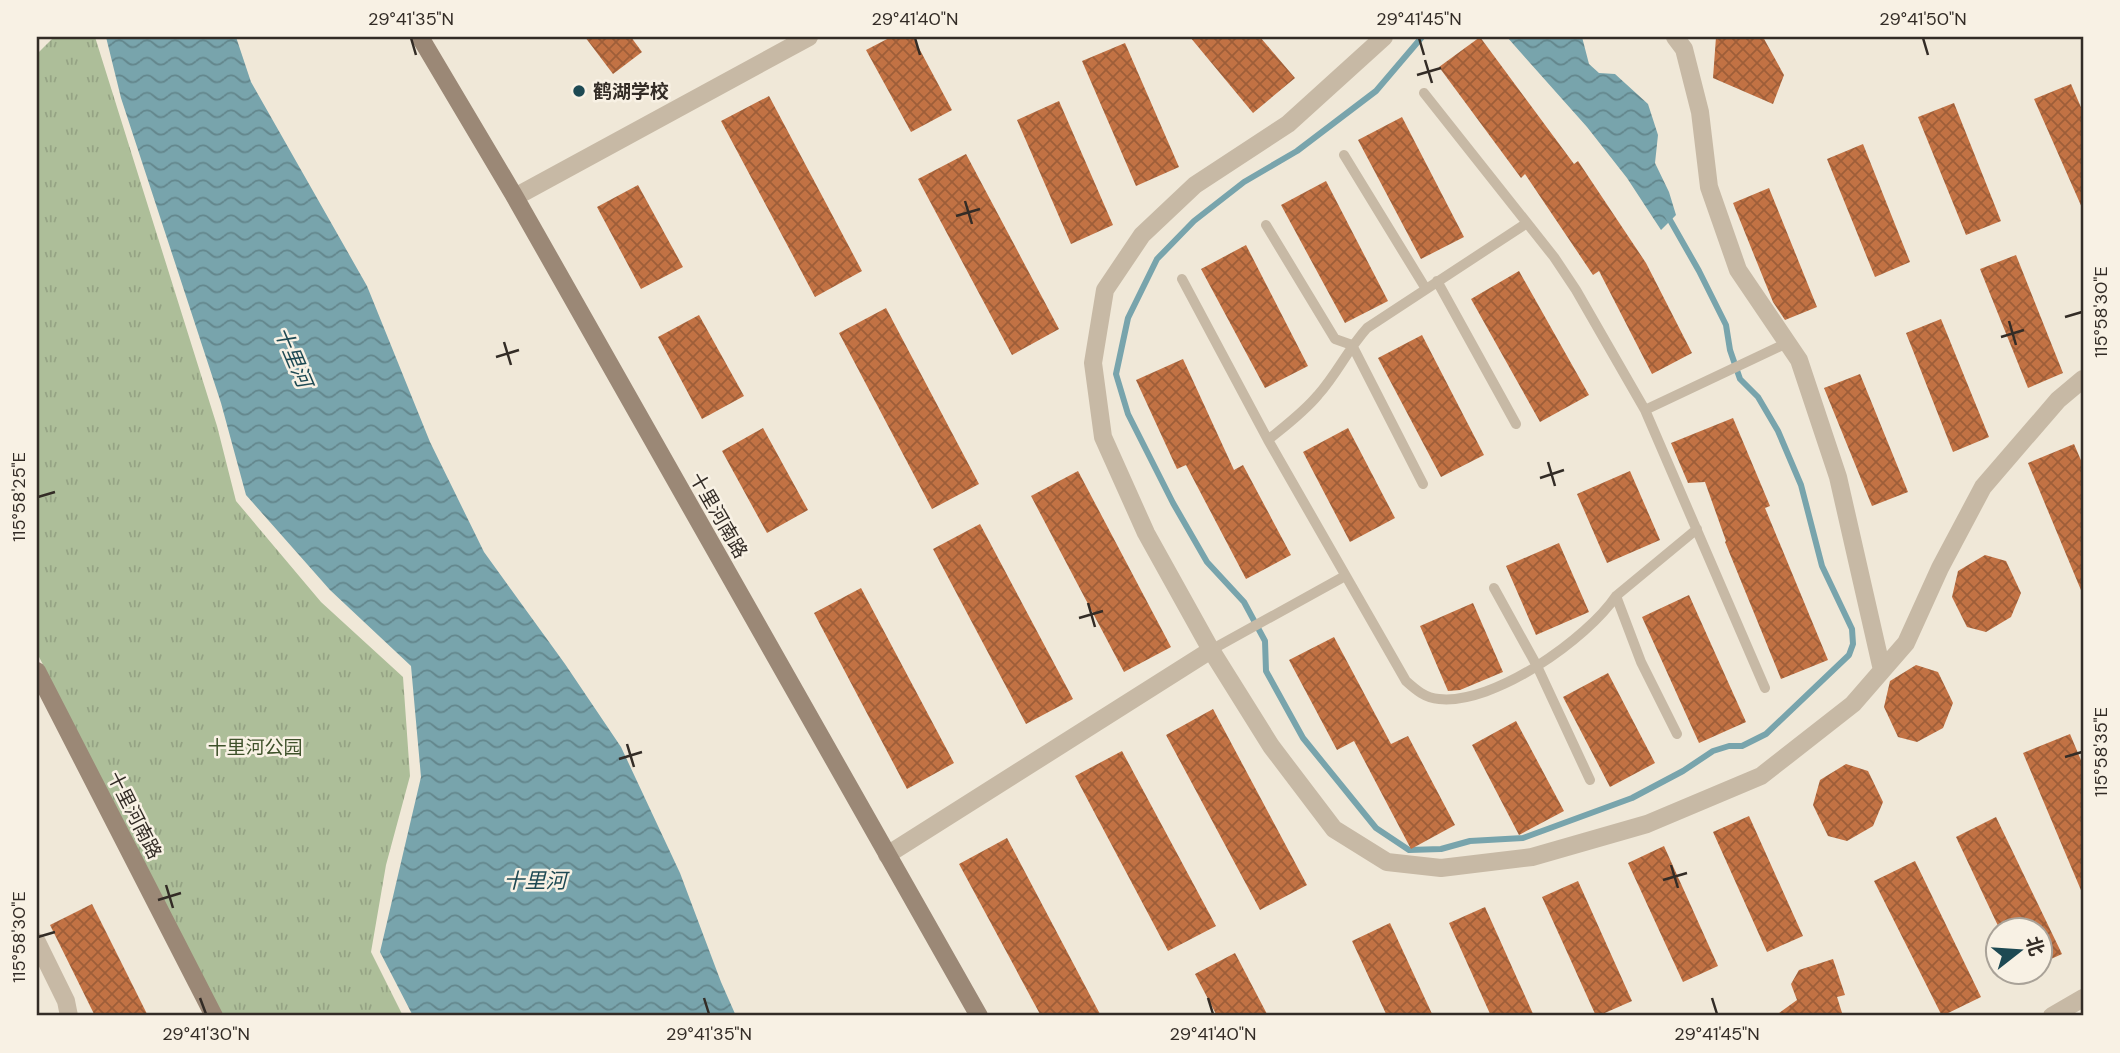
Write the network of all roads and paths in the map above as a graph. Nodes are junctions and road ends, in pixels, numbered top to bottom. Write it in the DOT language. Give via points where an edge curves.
graph roads {
  1 [pos="420,37"];
  2 [pos="808,37"];
  3 [pos="1384,37"];
  4 [pos="1675,37"];
  5 [pos="1424,93"];
  6 [pos="1344,155"];
  7 [pos="515,197"];
  8 [pos="1527,223"];
  9 [pos="1266,225"];
  10 [pos="1182,279"];
  11 [pos="1437,281"];
  12 [pos="1426,289"];
  13 [pos="1787,343"];
  14 [pos="1352,345"];
  15 [pos="2083,379"];
  16 [pos="1645,410"];
  17 [pos="1516,424"];
  18 [pos="1268,440"];
  19 [pos="1423,484"];
  20 [pos="1697,529"];
  21 [pos="1345,576"];
  22 [pos="1494,588"];
  23 [pos="1616,596"];
  24 [pos="1211,650"];
  25 [pos="1537,666"];
  26 [pos="1882,670"];
  27 [pos="37,671"];
  28 [pos="1765,688"];
  29 [pos="1677,734"];
  30 [pos="1590,780"];
  31 [pos="887,855"];
  32 [pos="37,942"];
  33 [pos="2083,998"];
  34 [pos="69,1016"];
  35 [pos="215,1016"];
  36 [pos="979,1016"];
  37 [pos="2052,1016"];
  1 -- 7 [label="street, 十里河南路"];
  2 -- 7 [label="street"];
  3 -- 24 [label="street" via="1288,124 1195,185 1142,235 1105,290 1093,363 1103,438 1146,533"];
  4 -- 13 [label="street" via="1684,49 1700,112 1709,187 1738,270"];
  5 -- 8 [label="lane"];
  6 -- 12 [label="lane"];
  7 -- 31 [label="street, 十里河南路"];
  8 -- 11 [label="lane"];
  8 -- 16 [label="lane" via="1576,290"];
  9 -- 14 [label="lane" via="1335,339"];
  10 -- 18 [label="lane"];
  11 -- 12 [label="lane"];
  11 -- 17 [label="lane"];
  12 -- 14 [label="lane" via="1367,328"];
  13 -- 16 [label="lane"];
  13 -- 26 [label="street" via="1799,360 1838,477"];
  14 -- 18 [label="lane" via="1317,397"];
  14 -- 19 [label="lane"];
  15 -- 26 [label="street" via="2058,400 1983,487 1906,643"];
  16 -- 20 [label="lane"];
  18 -- 21 [label="lane"];
  20 -- 23 [label="lane"];
  20 -- 28 [label="lane"];
  21 -- 24 [label="lane"];
  21 -- 25 [label="lane" via="1406,681 1421,694 1437,699 1483,694"];
  22 -- 25 [label="lane"];
  23 -- 25 [label="lane" via="1576,639"];
  23 -- 29 [label="lane" via="1640,662"];
  24 -- 26 [label="street" via="1271,746 1334,828 1387,862 1441,868 1532,856 1647,824 1760,776 1853,704"];
  24 -- 31 [label="street"];
  25 -- 30 [label="lane"];
  27 -- 35 [label="street, 十里河南路"];
  31 -- 36 [label="street, 十里河南路"];
  32 -- 34 [label="street"];
  33 -- 37 [label="street"];
}
